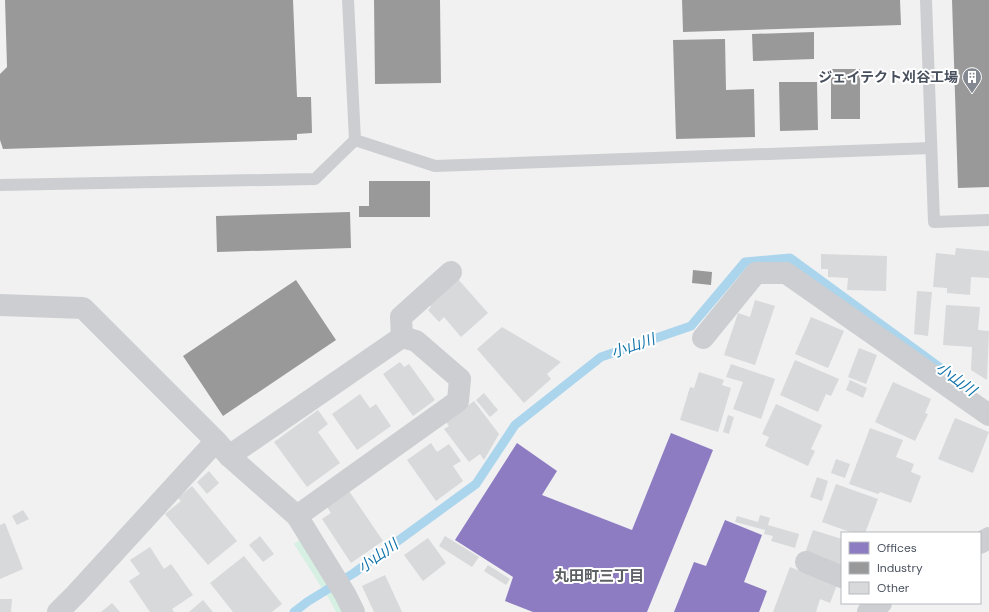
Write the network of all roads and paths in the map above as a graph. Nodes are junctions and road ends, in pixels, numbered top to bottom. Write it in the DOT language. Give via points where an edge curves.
graph roads {
  1 [pos="348,0"];
  2 [pos="926,0"];
  3 [pos="355,140"];
  4 [pos="931,148"];
  5 [pos="0,185"];
  6 [pos="989,220"];
  7 [pos="451,272"];
  8 [pos="0,305"];
  9 [pos="402,337"];
  10 [pos="704,338"];
  11 [pos="989,415"];
  12 [pos="222,449"];
  13 [pos="297,516"];
  14 [pos="806,562"];
  15 [pos="841,577"];
  16 [pos="349,603"];
  17 [pos="880,604"];
  18 [pos="58,612"];
  19 [pos="868,612"];
  1 -- 3 [label="lane"];
  2 -- 4 [label="lane"];
  3 -- 4 [label="lane" via="435,166"];
  3 -- 5 [label="lane" via="315,179"];
  4 -- 6 [label="lane" via="934,222"];
  7 -- 9 [label="street" via="401,317"];
  8 -- 12 [label="street" via="83,308"];
  9 -- 12 [label="street"];
  9 -- 13 [label="street" via="416,341 460,379 458,401"];
  10 -- 11 [label="street" via="756,273 786,273"];
  12 -- 13 [label="street"];
  12 -- 18 [label="street"];
  13 -- 16 [label="street"];
  14 -- 15 [label="street"];
  17 -- 19 [label="street"];
}
